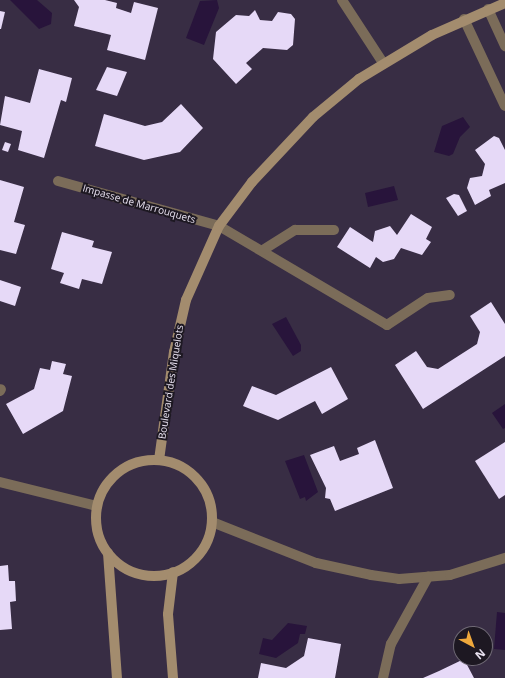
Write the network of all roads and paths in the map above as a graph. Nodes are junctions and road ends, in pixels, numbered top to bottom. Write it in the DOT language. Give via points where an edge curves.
graph roads {
  1 [pos="342,0"];
  2 [pos="505,3"];
  3 [pos="488,10"];
  4 [pos="464,19"];
  5 [pos="505,46"];
  6 [pos="383,63"];
  7 [pos="505,106"];
  8 [pos="58,181"];
  9 [pos="220,226"];
  10 [pos="334,230"];
  11 [pos="263,250"];
  12 [pos="450,294"];
  13 [pos="159,460"];
  14 [pos="0,482"];
  15 [pos="97,506"];
  16 [pos="212,522"];
  17 [pos="108,553"];
  18 [pos="505,558"];
  19 [pos="173,572"];
  20 [pos="428,577"];
  21 [pos="117,678"];
  22 [pos="172,678"];
  23 [pos="383,678"];
  1 -- 6 [label="street"];
  2 -- 3 [label="main road, Boulevard des Miquelots"];
  3 -- 4 [label="main road, Boulevard des Miquelots"];
  3 -- 5 [label="street"];
  4 -- 6 [label="main road, Boulevard des Miquelots"];
  4 -- 7 [label="street"];
  6 -- 9 [label="main road, Boulevard des Miquelots" via="334,98 303,127 252,182"];
  8 -- 9 [label="street, Impasse de Marrouquets"];
  9 -- 11 [label="street, Impasse de Marrouquets"];
  9 -- 13 [label="main road, Boulevard des Miquelots" via="194,277 180,324"];
  10 -- 11 [label="street" via="295,230"];
  11 -- 12 [label="street, Impasse de Marrouquets" via="386,325 428,298"];
  13 -- 15 [label="main road" via="142,461 122,470 103,490"];
  13 -- 16 [label="main road" via="182,467 203,487"];
  14 -- 15 [label="street"];
  15 -- 17 [label="main road" via="96,522"];
  16 -- 19 [label="main road" via="200,552"];
  16 -- 20 [label="street" via="285,552 346,571 400,579"];
  17 -- 19 [label="main road" via="121,565 137,573"];
  17 -- 21 [label="main road"];
  18 -- 20 [label="street" via="450,575"];
  19 -- 22 [label="main road" via="168,614"];
  20 -- 23 [label="street" via="391,644"];
}
